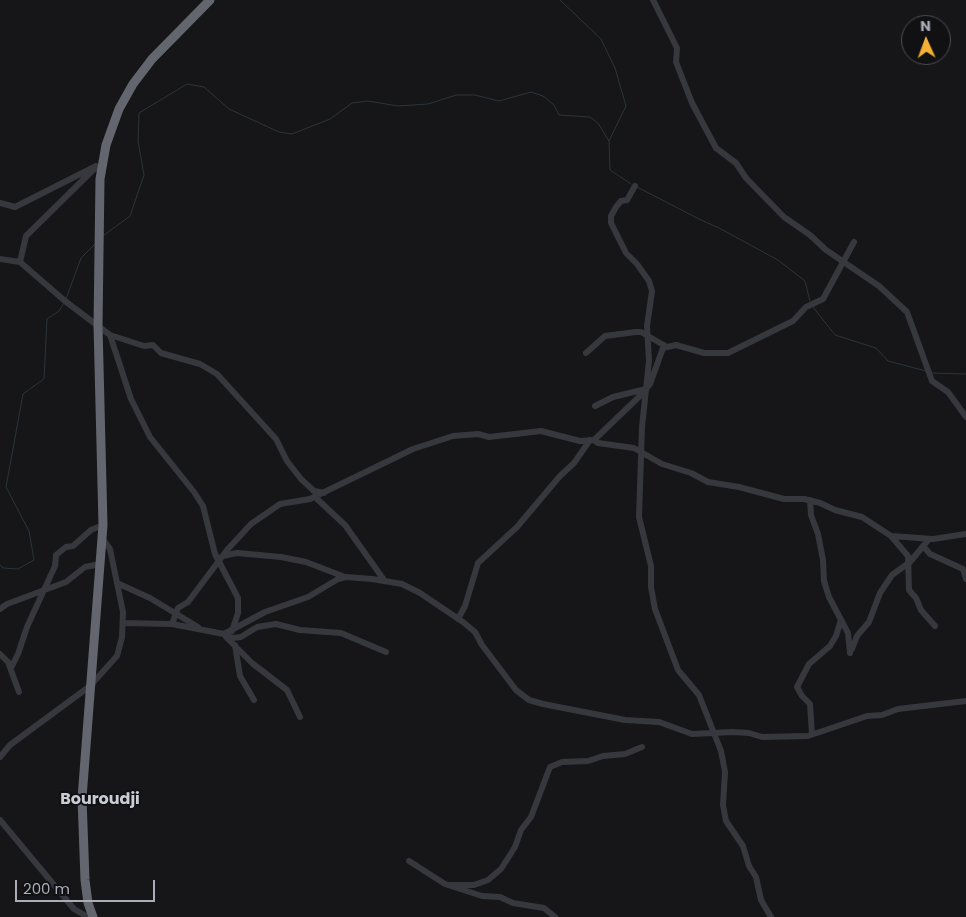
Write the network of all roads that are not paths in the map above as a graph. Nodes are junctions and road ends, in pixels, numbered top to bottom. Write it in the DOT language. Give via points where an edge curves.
graph roads {
  1 [pos="210,0"];
  2 [pos="654,0"];
  3 [pos="102,165"];
  4 [pos="635,186"];
  5 [pos="0,203"];
  6 [pos="854,242"];
  7 [pos="0,259"];
  8 [pos="20,262"];
  9 [pos="844,262"];
  10 [pos="98,324"];
  11 [pos="110,335"];
  12 [pos="648,337"];
  13 [pos="667,347"];
  14 [pos="586,353"];
  15 [pos="646,389"];
  16 [pos="595,406"];
  17 [pos="966,416"];
  18 [pos="592,440"];
  19 [pos="640,452"];
  20 [pos="325,493"];
  21 [pos="315,497"];
  22 [pos="810,500"];
  23 [pos="103,525"];
  24 [pos="966,534"];
  25 [pos="890,536"];
  26 [pos="102,538"];
  27 [pos="929,539"];
  28 [pos="923,546"];
  29 [pos="220,559"];
  30 [pos="908,563"];
  31 [pos="100,564"];
  32 [pos="345,577"];
  33 [pos="966,579"];
  34 [pos="384,580"];
  35 [pos="117,583"];
  36 [pos="42,592"];
  37 [pos="0,609"];
  38 [pos="175,614"];
  39 [pos="458,619"];
  40 [pos="841,620"];
  41 [pos="123,623"];
  42 [pos="172,624"];
  43 [pos="935,626"];
  44 [pos="201,629"];
  45 [pos="232,631"];
  46 [pos="224,634"];
  47 [pos="235,646"];
  48 [pos="386,652"];
  49 [pos="0,654"];
  50 [pos="8,662"];
  51 [pos="90,686"];
  52 [pos="20,692"];
  53 [pos="254,700"];
  54 [pos="966,701"];
  55 [pos="300,717"];
  56 [pos="714,734"];
  57 [pos="812,734"];
  58 [pos="642,747"];
  59 [pos="0,758"];
  60 [pos="0,820"];
  61 [pos="3,831"];
  62 [pos="409,861"];
  63 [pos="449,885"];
  64 [pos="88,917"];
  65 [pos="93,917"];
  66 [pos="555,917"];
  67 [pos="771,917"];
  1 -- 3 [label="highway" via="152,59 133,84 119,109"];
  2 -- 9 [label="street" via="676,48 676,62 692,103 716,148 736,163 784,217"];
  3 -- 5 [label="street" via="15,207"];
  3 -- 8 [label="street" via="94,169 26,236"];
  3 -- 10 [label="highway"];
  4 -- 12 [label="street" via="627,200 621,201 616,208 611,223 626,253 649,281 652,291"];
  6 -- 9 [label="street"];
  7 -- 8 [label="street"];
  8 -- 10 [label="street" via="65,301"];
  9 -- 13 [label="street" via="823,299 806,307 793,321 741,348 716,354 676,345"];
  9 -- 17 [label="street" via="879,286 907,312 932,381 948,392"];
  10 -- 11 [label="street"];
  10 -- 23 [label="highway"];
  11 -- 20 [label="street" via="144,346 153,345 161,353 200,364 216,374 276,438 287,461 301,479 314,491"];
  11 -- 29 [label="street" via="131,398 150,437 203,506"];
  12 -- 13 [label="street"];
  12 -- 14 [label="street" via="636,332 605,336"];
  12 -- 15 [label="street"];
  13 -- 15 [label="street" via="663,348"];
  15 -- 16 [label="street"];
  15 -- 18 [label="street"];
  15 -- 19 [label="street"];
  18 -- 19 [label="street" via="628,446"];
  18 -- 20 [label="street" via="541,430 490,437 478,434 453,436 413,449"];
  18 -- 39 [label="street" via="517,527 478,564"];
  19 -- 22 [label="street" via="708,482 784,499"];
  19 -- 56 [label="street" via="639,517 652,566 655,609 678,670 699,695"];
  20 -- 21 [label="street"];
  21 -- 29 [label="street" via="280,504 251,524"];
  21 -- 34 [label="street" via="362,545"];
  22 -- 25 [label="street" via="862,517"];
  22 -- 40 [label="street" via="823,560 824,581"];
  23 -- 26 [label="highway"];
  23 -- 36 [label="street" via="56,555 55,566"];
  24 -- 27 [label="street"];
  25 -- 27 [label="street"];
  25 -- 30 [label="street" via="907,554"];
  26 -- 31 [label="highway"];
  26 -- 35 [label="street" via="110,549"];
  27 -- 28 [label="street"];
  28 -- 30 [label="street"];
  28 -- 33 [label="street" via="930,554 963,569"];
  29 -- 32 [label="street" via="237,553 281,557 322,567"];
  29 -- 38 [label="street"];
  29 -- 45 [label="street" via="238,598 238,613"];
  30 -- 40 [label="street" via="892,575 880,593 869,622 857,636 850,653 848,633"];
  30 -- 43 [label="street" via="909,590"];
  31 -- 36 [label="street" via="85,567 66,582"];
  31 -- 51 [label="highway"];
  32 -- 34 [label="street"];
  32 -- 45 [label="street" via="308,597 265,612"];
  34 -- 39 [label="street" via="420,593"];
  35 -- 38 [label="street" via="123,583"];
  35 -- 41 [label="street"];
  36 -- 37 [label="street"];
  36 -- 50 [label="street" via="16,660 12,666"];
  38 -- 42 [label="street"];
  38 -- 44 [label="street"];
  39 -- 56 [label="street" via="475,632 516,690 529,700 625,720 659,722 692,734"];
  40 -- 57 [label="street" via="833,641 809,664 797,688 810,704"];
  41 -- 42 [label="street"];
  41 -- 51 [label="street" via="117,656"];
  42 -- 44 [label="street"];
  44 -- 46 [label="street"];
  45 -- 46 [label="street"];
  46 -- 47 [label="street"];
  46 -- 48 [label="street" via="233,638 257,627 276,624 300,630 342,633"];
  47 -- 53 [label="street" via="240,676"];
  47 -- 55 [label="street" via="287,690"];
  49 -- 50 [label="street"];
  50 -- 52 [label="street"];
  51 -- 59 [label="street" via="10,745"];
  51 -- 65 [label="highway" via="82,834 88,903"];
  54 -- 57 [label="street" via="898,709"];
  56 -- 57 [label="street" via="749,733 762,737"];
  56 -- 67 [label="street" via="725,764 723,805 726,821 743,846 756,877 761,900"];
  58 -- 63 [label="street" via="625,754 603,756 588,762 562,762 550,767 531,817 500,869 488,880"];
  60 -- 61 [label="street"];
  61 -- 64 [label="street" via="74,909"];
  62 -- 63 [label="street" via="437,881"];
  63 -- 66 [label="street" via="482,896 544,908"];
}
